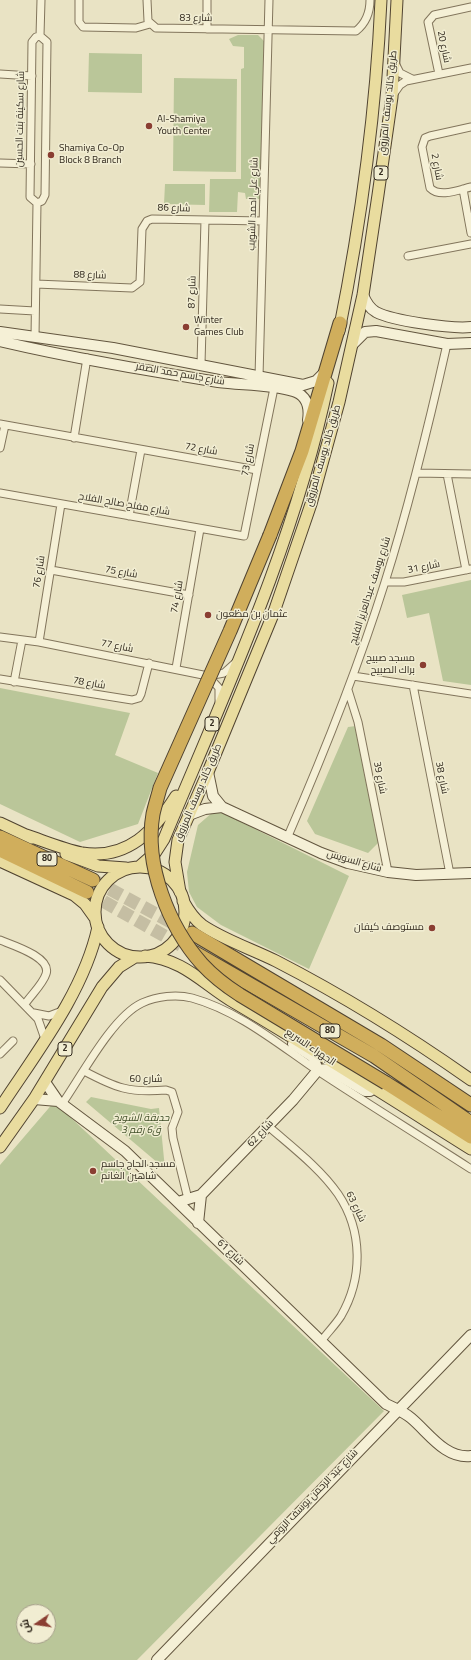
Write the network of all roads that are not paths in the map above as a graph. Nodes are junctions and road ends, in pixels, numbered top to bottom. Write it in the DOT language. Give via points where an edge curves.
graph roads {
  1 [pos="41,0"];
  2 [pos="79,0"];
  3 [pos="147,0"];
  4 [pos="207,0"];
  5 [pos="269,0"];
  6 [pos="370,0"];
  7 [pos="381,0"];
  8 [pos="397,0"];
  9 [pos="471,7"];
  10 [pos="150,24"];
  11 [pos="207,29"];
  12 [pos="268,30"];
  13 [pos="40,36"];
  14 [pos="395,61"];
  15 [pos="471,68"];
  16 [pos="0,74"];
  17 [pos="439,74"];
  18 [pos="32,76"];
  19 [pos="412,80"];
  20 [pos="392,97"];
  21 [pos="371,118"];
  22 [pos="471,127"];
  23 [pos="0,163"];
  24 [pos="31,164"];
  25 [pos="471,187"];
  26 [pos="463,189"];
  27 [pos="378,195"];
  28 [pos="37,202"];
  29 [pos="205,220"];
  30 [pos="263,221"];
  31 [pos="471,233"];
  32 [pos="471,244"];
  33 [pos="408,256"];
  34 [pos="140,282"];
  35 [pos="36,284"];
  36 [pos="363,295"];
  37 [pos="0,309"];
  38 [pos="35,311"];
  39 [pos="402,319"];
  40 [pos="340,323"];
  41 [pos="471,326"];
  42 [pos="0,332"];
  43 [pos="397,335"];
  44 [pos="35,337"];
  45 [pos="0,341"];
  46 [pos="68,342"];
  47 [pos="471,343"];
  48 [pos="353,344"];
  49 [pos="447,344"];
  50 [pos="66,355"];
  51 [pos="87,358"];
  52 [pos="201,364"];
  53 [pos="221,368"];
  54 [pos="326,371"];
  55 [pos="258,377"];
  56 [pos="219,382"];
  57 [pos="274,388"];
  58 [pos="2,425"];
  59 [pos="74,438"];
  60 [pos="0,448"];
  61 [pos="141,450"];
  62 [pos="302,451"];
  63 [pos="257,470"];
  64 [pos="417,473"];
  65 [pos="447,474"];
  66 [pos="471,474"];
  67 [pos="0,493"];
  68 [pos="61,504"];
  69 [pos="129,516"];
  70 [pos="288,527"];
  71 [pos="200,529"];
  72 [pos="244,536"];
  73 [pos="469,569"];
  74 [pos="51,570"];
  75 [pos="385,582"];
  76 [pos="189,595"];
  77 [pos="274,612"];
  78 [pos="0,637"];
  79 [pos="22,640"];
  80 [pos="39,642"];
  81 [pos="240,656"];
  82 [pos="149,663"];
  83 [pos="176,668"];
  84 [pos="208,676"];
  85 [pos="353,676"];
  86 [pos="0,679"];
  87 [pos="14,682"];
  88 [pos="413,685"];
  89 [pos="348,689"];
  90 [pos="471,694"];
  91 [pos="218,709"];
  92 [pos="195,765"];
  93 [pos="208,772"];
  94 [pos="222,807"];
  95 [pos="189,815"];
  96 [pos="0,823"];
  97 [pos="26,835"];
  98 [pos="288,836"];
  99 [pos="0,837"];
  100 [pos="0,850"];
  101 [pos="0,860"];
  102 [pos="134,867"];
  103 [pos="388,872"];
  104 [pos="471,873"];
  105 [pos="450,874"];
  106 [pos="181,896"];
  107 [pos="96,923"];
  108 [pos="192,933"];
  109 [pos="0,940"];
  110 [pos="184,946"];
  111 [pos="140,956"];
  112 [pos="0,980"];
  113 [pos="25,1004"];
  114 [pos="62,1010"];
  115 [pos="34,1013"];
  116 [pos="283,1030"];
  117 [pos="45,1039"];
  118 [pos="13,1041"];
  119 [pos="0,1054"];
  120 [pos="318,1070"];
  121 [pos="84,1071"];
  122 [pos="471,1080"];
  123 [pos="45,1082"];
  124 [pos="380,1086"];
  125 [pos="34,1099"];
  126 [pos="60,1103"];
  127 [pos="471,1105"];
  128 [pos="0,1108"];
  129 [pos="471,1123"];
  130 [pos="268,1126"];
  131 [pos="471,1137"];
  132 [pos="0,1147"];
  133 [pos="471,1149"];
  134 [pos="471,1169"];
  135 [pos="201,1194"];
  136 [pos="183,1201"];
  137 [pos="198,1223"];
  138 [pos="471,1335"];
  139 [pos="322,1340"];
  140 [pos="397,1410"];
  141 [pos="471,1456"];
  142 [pos="157,1660"];
  1 -- 13 [label="street, شارع سكينة بنت الحسين"];
  2 -- 10 [label="street" via="79,22 83,27 136,28"];
  3 -- 10 [label="street" via="146,17"];
  4 -- 11 [label="street"];
  5 -- 12 [label="street, شارع علي احمد الشويب"];
  6 -- 12 [label="street" via="368,16 356,31"];
  7 -- 21 [label="main road, طريق خالد يوسف المرزوق / 2"];
  8 -- 14 [label="main road, طريق خالد يوسف المرزوق / 2"];
  9 -- 17 [label="street, شارع 20" via="434,15 428,22"];
  10 -- 11 [label="street, شارع 83" via="156,28"];
  11 -- 12 [label="street, شارع 83"];
  12 -- 30 [label="street, شارع علي احمد الشويب"];
  13 -- 18 [label="street, شارع سكينة بنت الحسين" via="32,42"];
  13 -- 28 [label="street, شارع سكينة بنت الحسين" via="47,42 45,195 42,201"];
  14 -- 19 [label="street" via="400,74"];
  14 -- 20 [label="main road, طريق خالد يوسف المرزوق / 2"];
  15 -- 17 [label="street"];
  16 -- 18 [label="street"];
  17 -- 19 [label="street"];
  18 -- 24 [label="street, شارع سكينة بنت الحسين"];
  19 -- 20 [label="street" via="400,85"];
  20 -- 27 [label="main road, طريق خالد يوسف المرزوق / 2"];
  21 -- 27 [label="main road" via="378,112 385,119"];
  21 -- 40 [label="main road, طريق خالد يوسف المرزوق / 2" via="358,222"];
  22 -- 26 [label="street, شارع 2" via="425,138 422,147 430,188 441,193"];
  23 -- 24 [label="street"];
  24 -- 28 [label="street, شارع سكينة بنت الحسين" via="30,197"];
  25 -- 26 [label="street, شارع 2"];
  26 -- 31 [label="street"];
  27 -- 36 [label="main road, طريق خالد يوسف المرزوق / 2"];
  28 -- 35 [label="street, شارع سكينة بنت الحسين"];
  29 -- 30 [label="street, شارع 86"];
  29 -- 34 [label="street, شارع 86" via="157,218 147,221 142,229"];
  29 -- 52 [label="street, شارع 87"];
  30 -- 55 [label="street, شارع علي احمد الشويب"];
  32 -- 33 [label="street"];
  34 -- 35 [label="street, شارع 88" via="132,288"];
  35 -- 38 [label="street, شارع سكينة بنت الحسين"];
  36 -- 39 [label="street" via="375,312"];
  36 -- 48 [label="main road, طريق خالد يوسف المرزوق / 2"];
  37 -- 38 [label="street"];
  38 -- 44 [label="street, شارع سكينة بنت الحسين"];
  39 -- 41 [label="street" via="445,328"];
  39 -- 43 [label="street" via="395,328"];
  40 -- 54 [label="highway"];
  40 -- 70 [label="main road, طريق خالد يوسف المرزوق / 2" via="324,400"];
  42 -- 44 [label="street, شارع جاسم حمد الصقر"];
  43 -- 48 [label="street" via="370,331 361,335"];
  43 -- 49 [label="street"];
  44 -- 46 [label="street, شارع جاسم حمد الصقر"];
  45 -- 50 [label="street, شارع جاسم حمد الصقر"];
  46 -- 50 [label="street" via="64,342 61,347"];
  46 -- 52 [label="street, شارع جاسم حمد الصقر"];
  47 -- 49 [label="street"];
  48 -- 77 [label="main road, طريق خالد يوسف المرزوق / 2" via="311,504"];
  49 -- 64 [label="street, شارع يوسف عبدالعزيز الفليج"];
  50 -- 51 [label="street, شارع جاسم حمد الصقر"];
  51 -- 56 [label="street, شارع جاسم حمد الصقر"];
  51 -- 59 [label="street"];
  52 -- 53 [label="street, شارع جاسم حمد الصقر"];
  53 -- 55 [label="street, شارع جاسم حمد الصقر"];
  53 -- 56 [label="street" via="226,371 228,377"];
  54 -- 55 [label="street, شارع جاسم حمد الصقر" via="316,381 303,385"];
  54 -- 62 [label="highway"];
  56 -- 57 [label="street, شارع جاسم حمد الصقر"];
  57 -- 62 [label="street, شارع جاسم حمد الصقر" via="294,391 306,400 309,408"];
  57 -- 63 [label="street, شارع 73"];
  58 -- 59 [label="street, شارع 72"];
  58 -- 60 [label="street, شارع 72"];
  59 -- 61 [label="street, شارع 72"];
  61 -- 63 [label="street, شارع 72"];
  61 -- 69 [label="street"];
  62 -- 124 [label="highway, bridge" via="230,631 160,788 153,815 153,861 166,906 198,960 240,995"];
  63 -- 72 [label="street, شارع 73"];
  64 -- 65 [label="street"];
  64 -- 75 [label="street, شارع يوسف عبدالعزيز الفليج"];
  65 -- 66 [label="street"];
  65 -- 73 [label="street, شارع 31"];
  67 -- 68 [label="street, شارع مفلح صالح الفلاح"];
  68 -- 69 [label="street, شارع مفلح صالح الفلاح"];
  68 -- 74 [label="street, شارع 76"];
  69 -- 71 [label="street, شارع مفلح صالح الفلاح"];
  70 -- 77 [label="main road" via="279,572 265,611 268,615"];
  70 -- 81 [label="main road, طريق خالد يوسف المرزوق / 2" via="273,574"];
  71 -- 72 [label="street, شارع مفلح صالح الفلاح"];
  71 -- 76 [label="street, شارع 74"];
  73 -- 75 [label="street, شارع 31" via="404,582"];
  74 -- 76 [label="street, شارع 75"];
  74 -- 80 [label="street, شارع 76"];
  75 -- 85 [label="street, شارع يوسف عبدالعزيز الفليج"];
  76 -- 83 [label="street, شارع 74"];
  77 -- 93 [label="main road, طريق خالد يوسف المرزوق / 2"];
  78 -- 79 [label="street, شارع 77"];
  79 -- 80 [label="street, شارع 77"];
  79 -- 87 [label="street"];
  80 -- 82 [label="street, شارع 77"];
  81 -- 84 [label="street, شارع 77" via="227,672"];
  81 -- 91 [label="main road, طريق خالد يوسف المرزوق / 2"];
  82 -- 83 [label="street, شارع 77"];
  82 -- 87 [label="street, شارع 78" via="139,698 132,700"];
  83 -- 84 [label="street, شارع 77"];
  84 -- 91 [label="street" via="219,688"];
  85 -- 88 [label="street"];
  85 -- 89 [label="street, شارع يوسف عبدالعزيز الفليج"];
  86 -- 87 [label="street, شارع 78"];
  88 -- 90 [label="street"];
  88 -- 105 [label="street, شارع 38"];
  89 -- 98 [label="street, شارع يوسف عبدالعزيز الفليج"];
  89 -- 103 [label="street, 39 شارع" via="358,722"];
  91 -- 92 [label="main road, طريق خالد يوسف المرزوق / 2"];
  92 -- 97 [label="main road" via="158,823 143,838 124,848 103,853 83,853"];
  92 -- 102 [label="main road, طريق خالد يوسف المرزوق / 2" via="162,842 152,857"];
  93 -- 94 [label="street" via="213,796"];
  93 -- 95 [label="main road, طريق خالد يوسف المرزوق / 2"];
  94 -- 95 [label="street" via="205,809"];
  94 -- 98 [label="street, شارع السويس"];
  95 -- 106 [label="main road, طريق خالد يوسف المرزوق / 2" via="175,852 175,867"];
  96 -- 97 [label="main road"];
  97 -- 102 [label="main road" via="98,866"];
  98 -- 103 [label="street, شارع السويس" via="348,863"];
  99 -- 100 [label="highway, 80" via="90,886"];
  101 -- 107 [label="main road" via="74,895 85,904"];
  102 -- 106 [label="main road" via="158,871 171,880"];
  102 -- 107 [label="main road" via="120,871 105,883 96,900"];
  103 -- 105 [label="street, شارع السويس" via="416,875"];
  104 -- 105 [label="street, شارع السويس"];
  106 -- 111 [label="main road" via="183,920 176,937 168,947 157,953"];
  106 -- 122 [label="main road" via="192,916 202,925 320,985 443,1060"];
  107 -- 111 [label="main road" via="102,936 116,950"];
  107 -- 114 [label="main road, 2" via="93,948 86,968"];
  108 -- 127 [label="highway, 80" via="381,1046"];
  109 -- 113 [label="street" via="36,956 46,967 46,975"];
  110 -- 129 [label="highway, 80" via="374,1056"];
  111 -- 116 [label="main road, الجهراء السريع" via="162,958 179,964 234,1002"];
  111 -- 123 [label="main road, 2" via="119,967 106,981"];
  112 -- 113 [label="street"];
  113 -- 115 [label="street"];
  114 -- 115 [label="street" via="49,1016"];
  114 -- 117 [label="main road, 2"];
  115 -- 117 [label="street" via="42,1025"];
  116 -- 120 [label="street" via="283,1037 314,1059"];
  116 -- 124 [label="main road, الجهراء السريع"];
  117 -- 128 [label="main road, 2"];
  118 -- 119 [label="street"];
  120 -- 121 [label="street, الجهراء السريع" via="236,1017 190,997 176,996 142,1003 124,1016"];
  120 -- 124 [label="street" via="328,1069 365,1091"];
  120 -- 130 [label="street, شارع 62"];
  120 -- 134 [label="street, الجهراء السريع"];
  121 -- 126 [label="street"];
  121 -- 136 [label="street, شارع 60" via="122,1089 172,1092 178,1112 172,1128"];
  123 -- 125 [label="main road, 2"];
  123 -- 126 [label="street, شارع 61"];
  124 -- 131 [label="highway"];
  124 -- 133 [label="main road, الجهراء السريع"];
  125 -- 126 [label="street"];
  125 -- 132 [label="main road, 2"];
  126 -- 136 [label="street, شارع 61" via="117,1144"];
  130 -- 135 [label="street, شارع 62"];
  130 -- 139 [label="street, شارع 63" via="328,1182 344,1205 355,1230 358,1256 353,1291 340,1317"];
  135 -- 136 [label="street, شارع 62"];
  135 -- 137 [label="street"];
  136 -- 137 [label="street, شارع 61"];
  137 -- 139 [label="street, شارع 61"];
  138 -- 140 [label="street, شارع عبد الرحمن يوسف الرومي"];
  139 -- 140 [label="street, شارع 61" via="386,1404"];
  140 -- 141 [label="street, شارع 61" via="410,1416 446,1451 458,1456"];
  140 -- 142 [label="street, شارع عبد الرحمن يوسف الرومي"];
}
